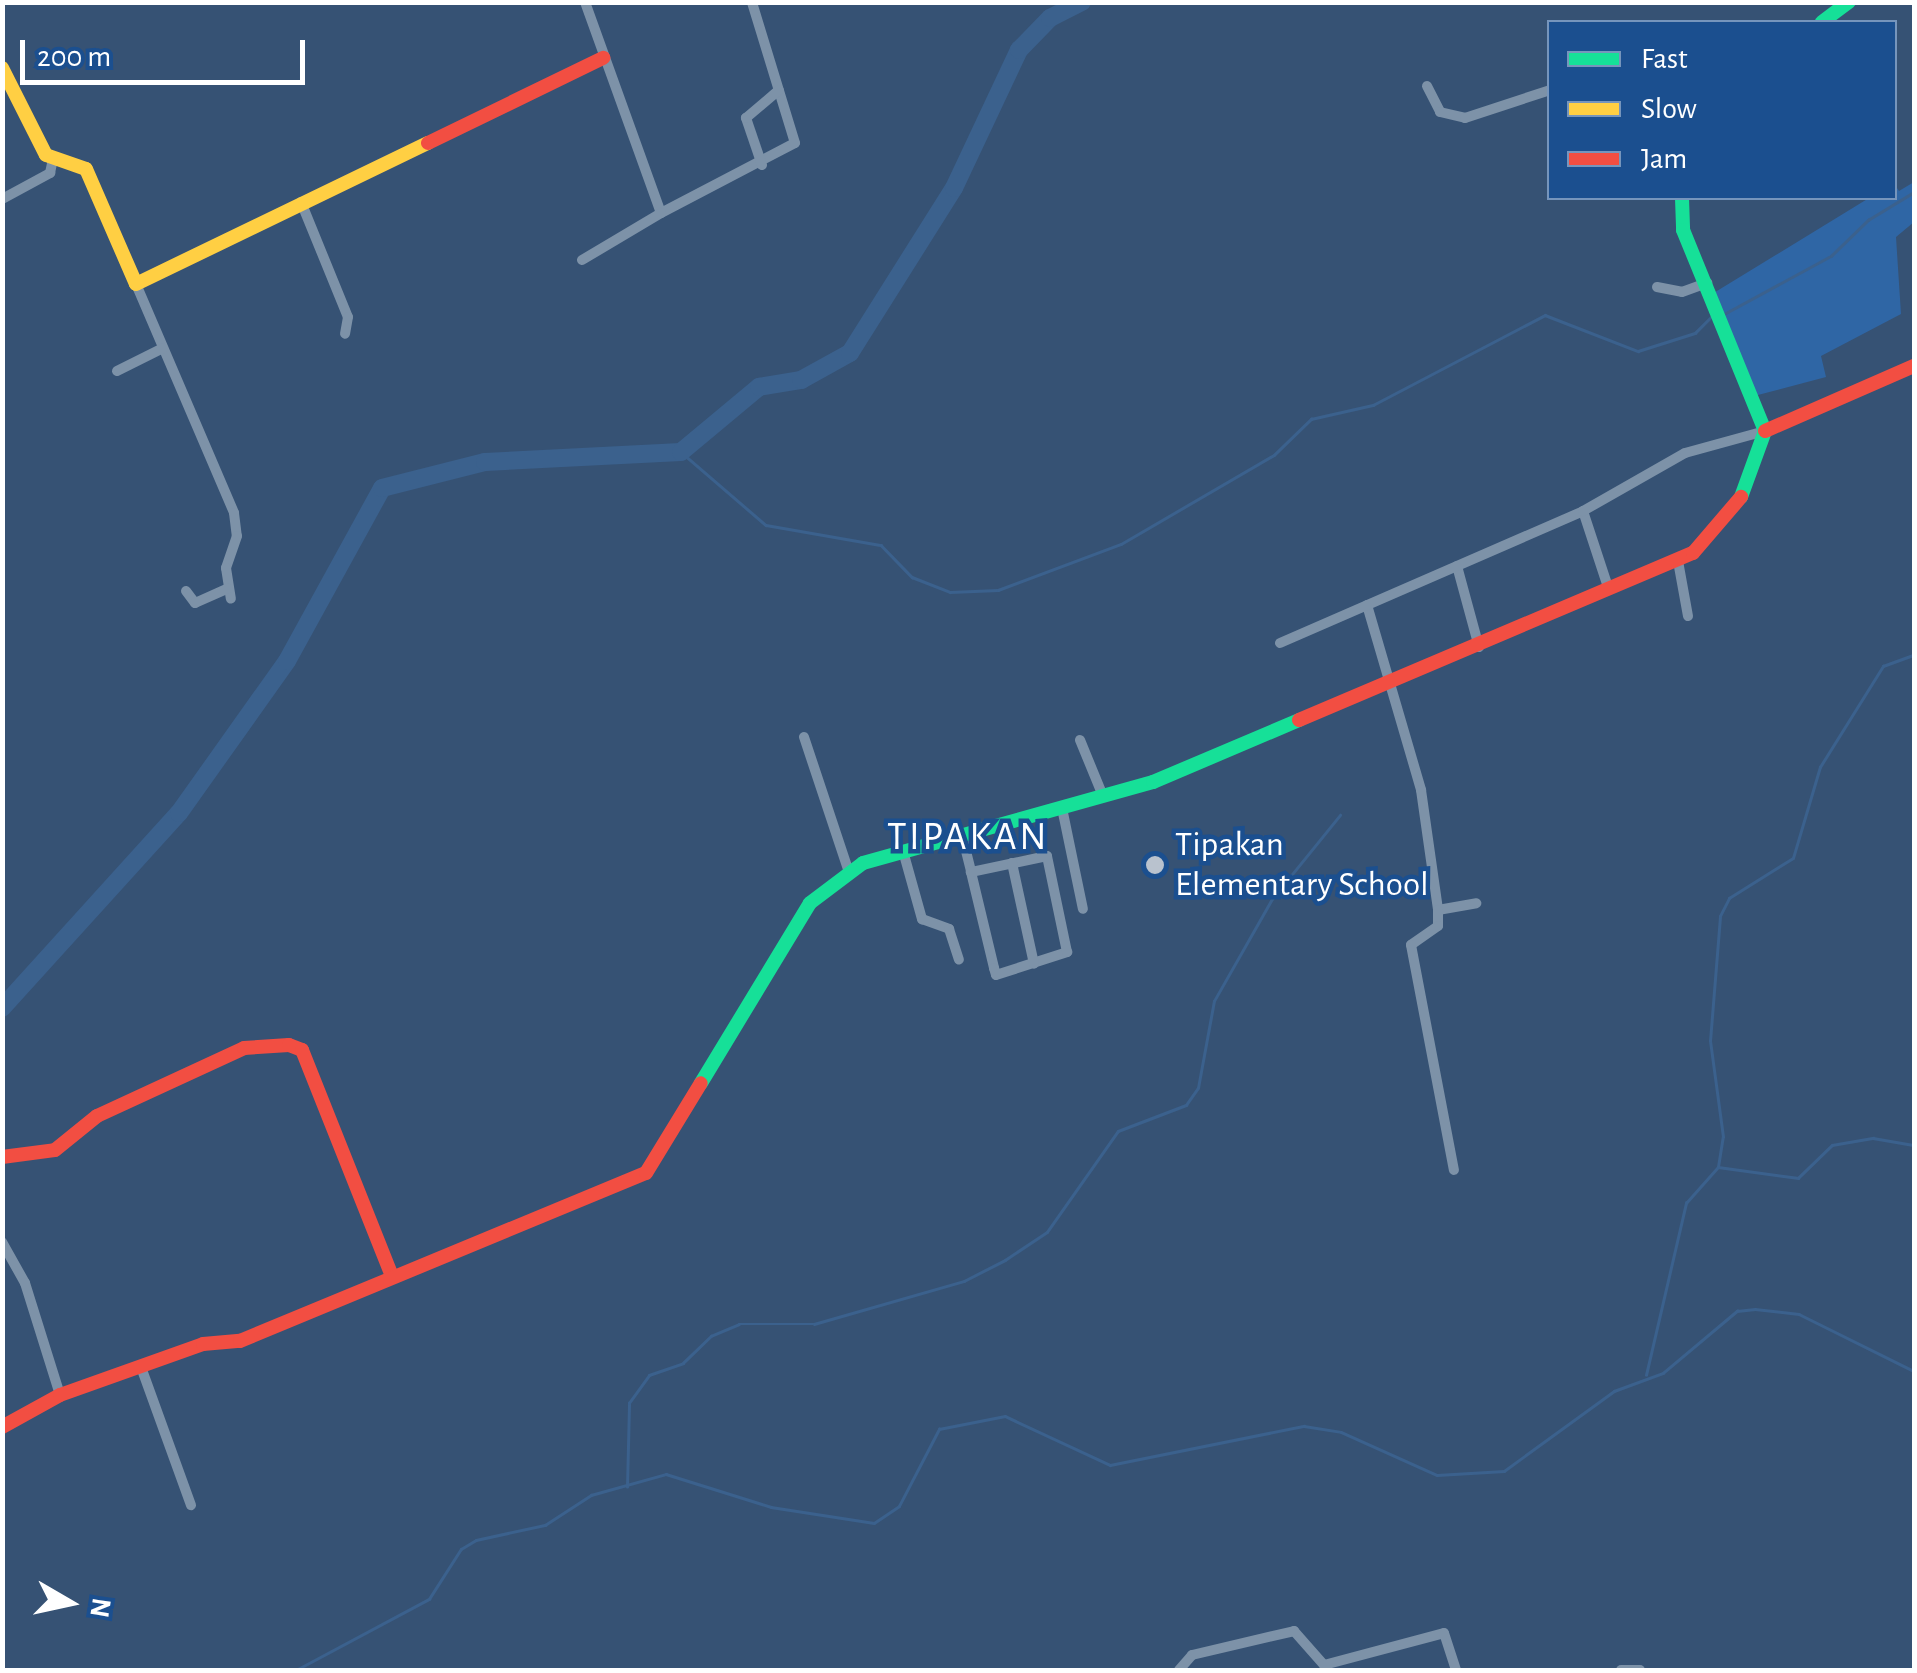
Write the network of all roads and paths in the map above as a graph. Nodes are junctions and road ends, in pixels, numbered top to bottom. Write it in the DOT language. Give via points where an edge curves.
graph roads {
  1 [pos="584,2"];
  2 [pos="752,2"];
  3 [pos="1849,2"];
  4 [pos="1825,20"];
  5 [pos="603,58"];
  6 [pos="2,68"];
  7 [pos="1427,86"];
  8 [pos="779,90"];
  9 [pos="1547,91"];
  10 [pos="53,160"];
  11 [pos="762,164"];
  12 [pos="2,199"];
  13 [pos="1682,200"];
  14 [pos="301,202"];
  15 [pos="661,213"];
  16 [pos="582,260"];
  17 [pos="136,284"];
  18 [pos="1707,284"];
  19 [pos="1657,286"];
  20 [pos="345,334"];
  21 [pos="163,348"];
  22 [pos="1914,366"];
  23 [pos="116,371"];
  24 [pos="1766,431"];
  25 [pos="1583,511"];
  26 [pos="1678,561"];
  27 [pos="1458,566"];
  28 [pos="1609,590"];
  29 [pos="186,591"];
  30 [pos="1367,606"];
  31 [pos="1688,616"];
  32 [pos="1280,644"];
  33 [pos="1480,648"];
  34 [pos="1388,687"];
  35 [pos="804,737"];
  36 [pos="1080,740"];
  37 [pos="1103,796"];
  38 [pos="1062,808"];
  39 [pos="962,836"];
  40 [pos="903,851"];
  41 [pos="1012,863"];
  42 [pos="849,872"];
  43 [pos="971,872"];
  44 [pos="1476,902"];
  45 [pos="1083,909"];
  46 [pos="1438,910"];
  47 [pos="959,959"];
  48 [pos="1034,964"];
  49 [pos="2,1157"];
  50 [pos="1454,1170"];
  51 [pos="2,1242"];
  52 [pos="391,1274"];
  53 [pos="140,1366"];
  54 [pos="60,1395"];
  55 [pos="2,1427"];
  56 [pos="191,1506"];
  57 [pos="1178,1670"];
  58 [pos="1456,1670"];
  59 [pos="1621,1670"];
  60 [pos="1640,1670"];
  1 -- 5 [label="street"];
  2 -- 8 [label="street"];
  3 -- 4 [label="street"];
  5 -- 14 [label="street"];
  5 -- 15 [label="street"];
  6 -- 10 [label="street"];
  7 -- 9 [label="street" via="1440,112 1464,118"];
  8 -- 11 [label="street" via="746,118"];
  8 -- 11 [label="street" via="795,143"];
  10 -- 12 [label="street" via="50,172"];
  10 -- 17 [label="street" via="86,169"];
  11 -- 15 [label="street"];
  13 -- 18 [label="street" via="1683,230"];
  14 -- 17 [label="street"];
  14 -- 20 [label="street" via="348,317"];
  15 -- 16 [label="street"];
  17 -- 21 [label="street"];
  18 -- 19 [label="street" via="1682,292"];
  18 -- 24 [label="street"];
  21 -- 23 [label="street"];
  21 -- 29 [label="street" via="238,526 230,594 195,603"];
  22 -- 24 [label="street"];
  24 -- 25 [label="street" via="1685,453"];
  24 -- 26 [label="street" via="1743,496"];
  25 -- 27 [label="street"];
  25 -- 28 [label="street"];
  26 -- 28 [label="street"];
  26 -- 31 [label="street"];
  27 -- 30 [label="street"];
  27 -- 33 [label="street"];
  28 -- 33 [label="street"];
  30 -- 32 [label="street"];
  30 -- 34 [label="street"];
  33 -- 34 [label="street"];
  34 -- 37 [label="street"];
  34 -- 46 [label="street" via="1421,790"];
  35 -- 42 [label="street"];
  36 -- 37 [label="street"];
  37 -- 38 [label="street"];
  38 -- 39 [label="street"];
  38 -- 45 [label="street"];
  39 -- 40 [label="street"];
  39 -- 43 [label="street"];
  40 -- 42 [label="street"];
  40 -- 47 [label="street" via="922,919 944,924"];
  41 -- 43 [label="street"];
  41 -- 48 [label="street"];
  41 -- 48 [label="street" via="1051,860 1068,945 1063,955"];
  42 -- 52 [label="street" via="810,904 646,1173"];
  43 -- 48 [label="street" via="996,975"];
  44 -- 46 [label="street"];
  46 -- 50 [label="street" via="1438,926 1411,945"];
  49 -- 52 [label="street" via="55,1150 97,1116 244,1048 290,1045 302,1050"];
  51 -- 54 [label="street" via="25,1283"];
  52 -- 53 [label="street" via="240,1341"];
  53 -- 54 [label="street"];
  53 -- 56 [label="street"];
  54 -- 55 [label="street"];
  57 -- 58 [label="street" via="1192,1655 1294,1631 1324,1665 1444,1633"];
  59 -- 60 [label="street"];
}
